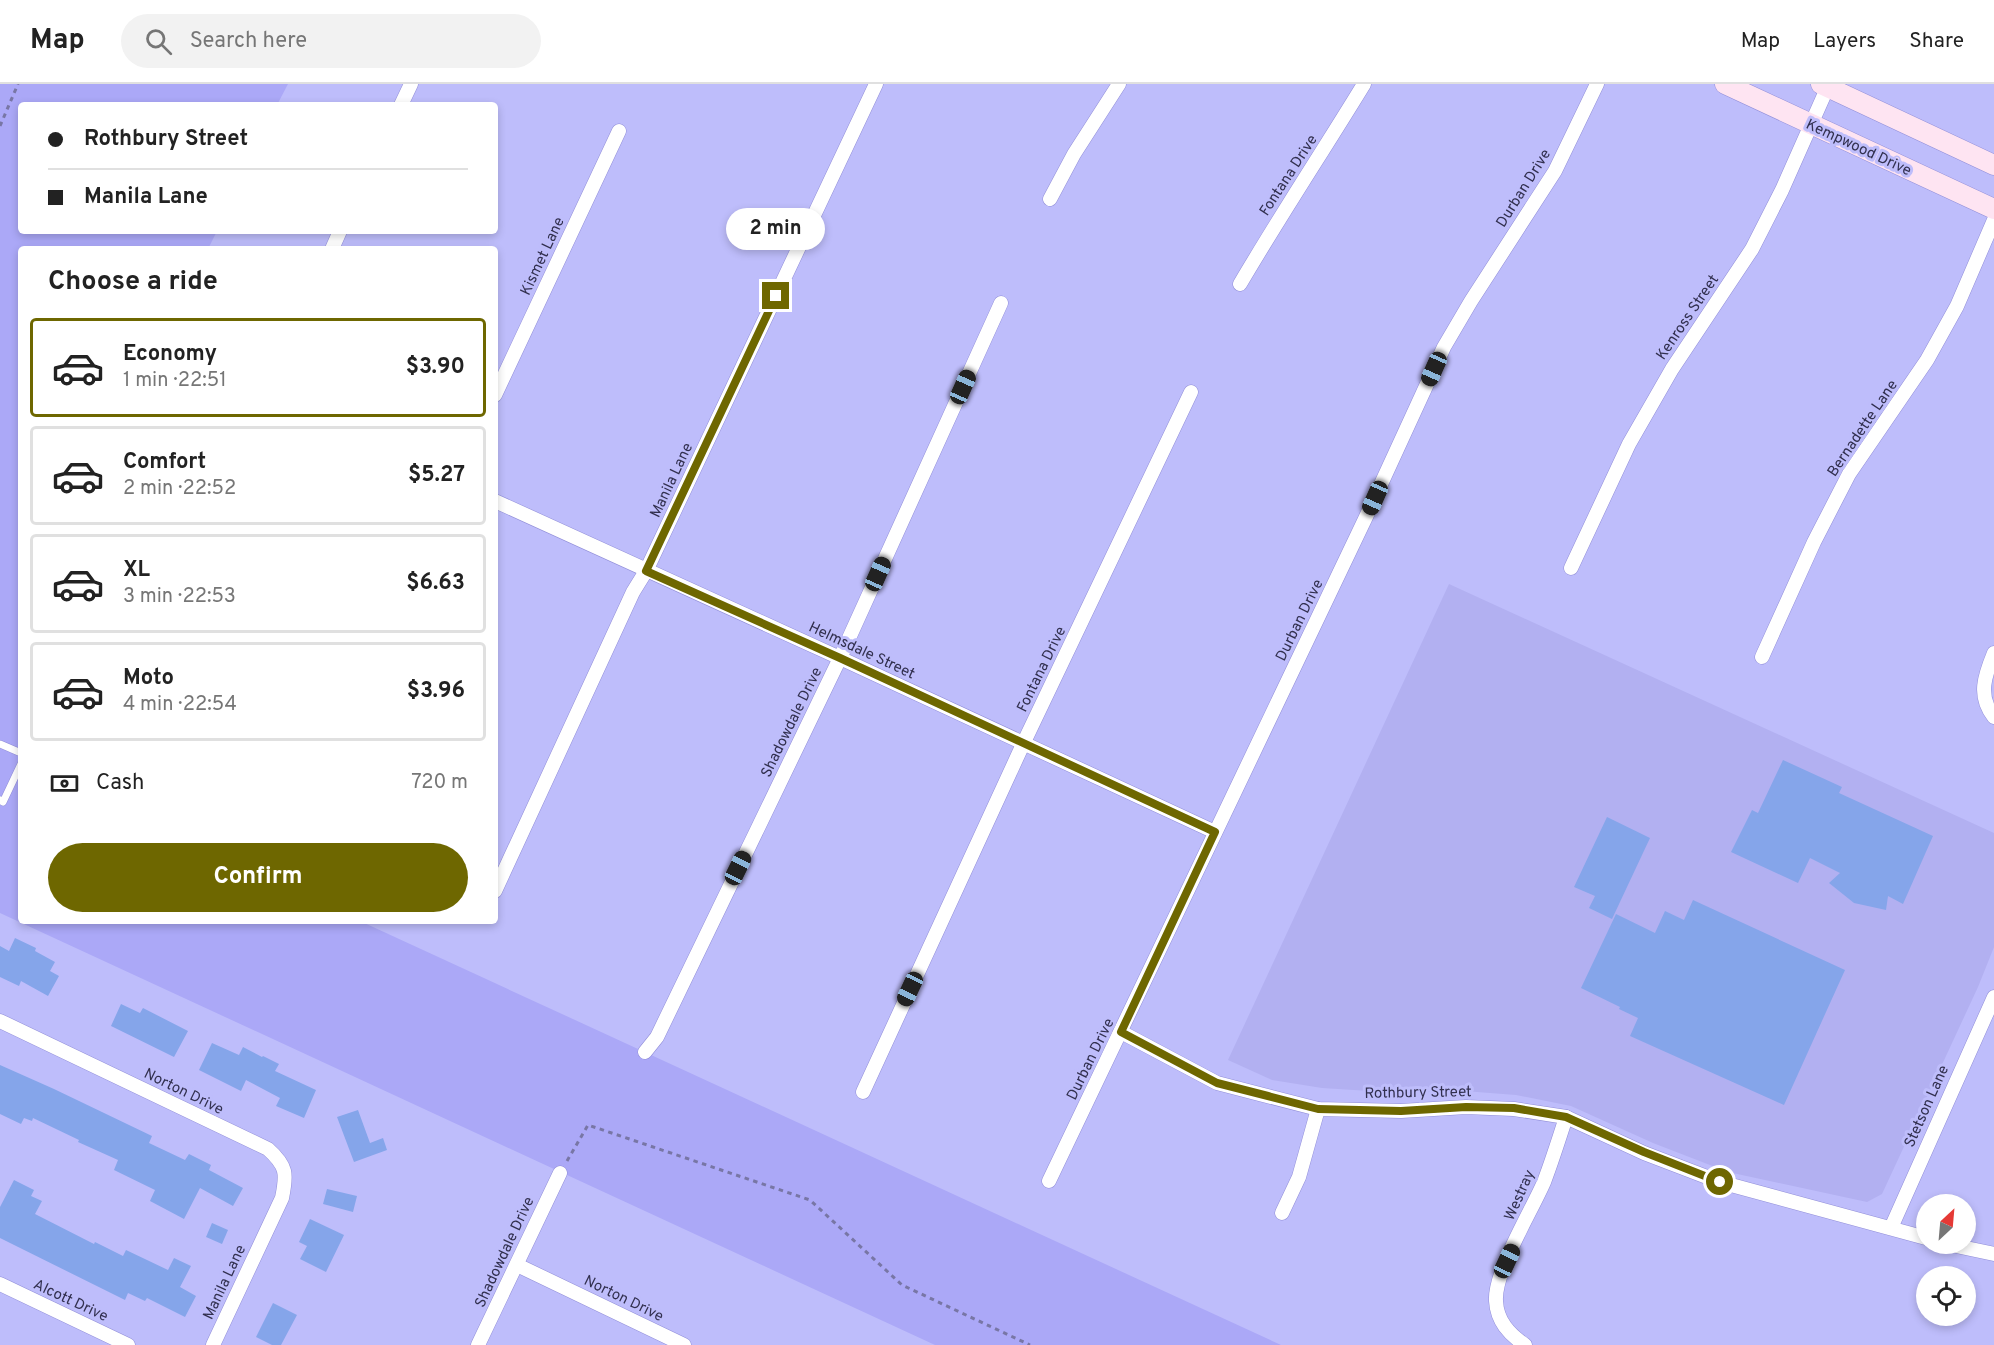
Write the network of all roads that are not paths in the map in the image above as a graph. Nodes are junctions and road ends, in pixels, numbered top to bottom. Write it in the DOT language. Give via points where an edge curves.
graph roads {
  1 [pos="411,84"];
  2 [pos="876,84"];
  3 [pos="1119,84"];
  4 [pos="1364,84"];
  5 [pos="1597,84"];
  6 [pos="1725,84"];
  7 [pos="1826,85"];
  8 [pos="402,102"];
  9 [pos="1810,124"];
  10 [pos="619,131"];
  11 [pos="1994,165"];
  12 [pos="1050,199"];
  13 [pos="1994,209"];
  14 [pos="1994,220"];
  15 [pos="1240,284"];
  16 [pos="1001,303"];
  17 [pos="498,389"];
  18 [pos="1191,392"];
  19 [pos="498,502"];
  20 [pos="1570,568"];
  21 [pos="646,571"];
  22 [pos="1994,653"];
  23 [pos="1762,657"];
  24 [pos="840,658"];
  25 [pos="1994,717"];
  26 [pos="1024,742"];
  27 [pos="0,744"];
  28 [pos="18,752"];
  29 [pos="18,770"];
  30 [pos="0,800"];
  31 [pos="1215,832"];
  32 [pos="498,884"];
  33 [pos="1994,998"];
  34 [pos="0,1021"];
  35 [pos="1121,1032"];
  36 [pos="645,1052"];
  37 [pos="863,1092"];
  38 [pos="1318,1109"];
  39 [pos="1566,1117"];
  40 [pos="560,1173"];
  41 [pos="1049,1181"];
  42 [pos="1282,1213"];
  43 [pos="1891,1228"];
  44 [pos="266,1233"];
  45 [pos="1916,1235"];
  46 [pos="1976,1250"];
  47 [pos="1994,1254"];
  48 [pos="517,1265"];
  49 [pos="0,1284"];
  50 [pos="128,1345"];
  51 [pos="213,1345"];
  52 [pos="478,1345"];
  53 [pos="684,1345"];
  54 [pos="1525,1345"];
  1 -- 8 [label="street"];
  2 -- 21 [label="street, Manila Lane"];
  3 -- 12 [label="street"];
  4 -- 15 [label="street, Fontana Drive"];
  5 -- 31 [label="street, Durban Drive" via="1555,171 1444,347"];
  6 -- 9 [label="main road, Kempwood Drive"];
  7 -- 9 [label="street, Kenross Street"];
  7 -- 11 [label="main road"];
  9 -- 13 [label="main road, Kempwood Drive"];
  9 -- 20 [label="street, Kenross Street" via="1752,249 1672,369 1629,444"];
  10 -- 17 [label="street, Kismet Lane"];
  14 -- 23 [label="street, Bernadette Lane" via="1957,306 1927,360 1849,474"];
  16 -- 24 [label="street, Shadowdale Drive"];
  18 -- 26 [label="street, Fontana Drive"];
  19 -- 21 [label="street, Helmsdale Street"];
  21 -- 24 [label="street, Helmsdale Street"];
  21 -- 32 [label="street, Manila Lane"];
  22 -- 25 [label="street" via="1983,690 1986,707"];
  24 -- 26 [label="street, Helmsdale Street"];
  24 -- 36 [label="street, Shadowdale Drive" via="657,1037"];
  26 -- 31 [label="street, Helmsdale Street"];
  26 -- 37 [label="street, Fontana Drive"];
  27 -- 28 [label="lane"];
  29 -- 30 [label="lane" via="3,802"];
  31 -- 35 [label="street, Durban Drive"];
  33 -- 43 [label="street, Stetson Lane"];
  34 -- 44 [label="street, Norton Drive" via="268,1149 280,1159 285,1185"];
  35 -- 38 [label="street, Rothbury Street" via="1217,1083"];
  35 -- 41 [label="street, Durban Drive"];
  38 -- 39 [label="street, Rothbury Street" via="1514,1108"];
  38 -- 42 [label="street" via="1299,1177"];
  39 -- 43 [label="street, Rothbury Street" via="1720,1182"];
  39 -- 54 [label="street, Westray" via="1544,1182 1498,1281 1499,1319"];
  40 -- 48 [label="street, Shadowdale Drive"];
  43 -- 45 [label="street, Rothbury Street"];
  44 -- 51 [label="street, Manila Lane"];
  46 -- 47 [label="street"];
  48 -- 52 [label="street, Shadowdale Drive"];
  48 -- 53 [label="street, Norton Drive"];
  49 -- 50 [label="street, Alcott Drive"];
}
